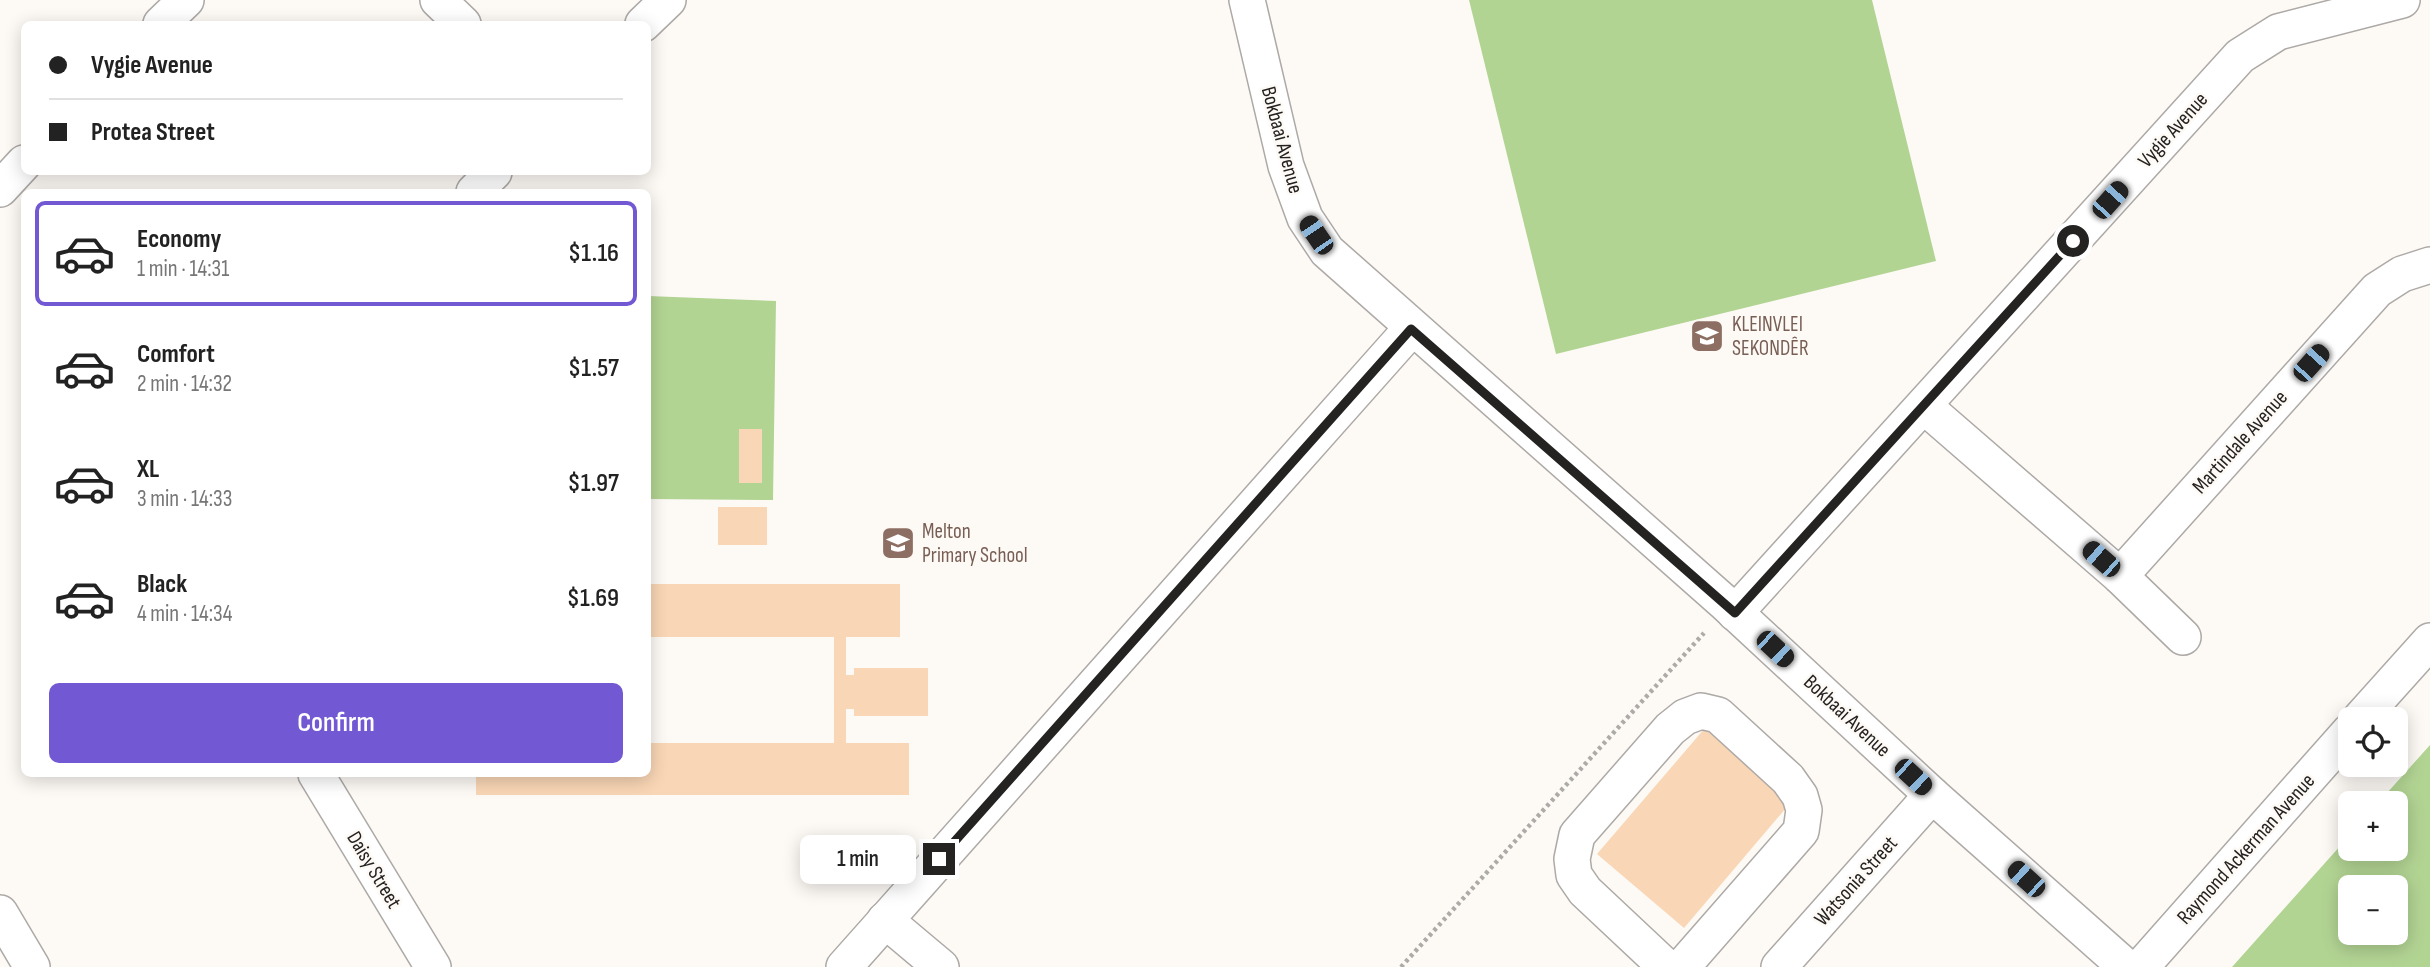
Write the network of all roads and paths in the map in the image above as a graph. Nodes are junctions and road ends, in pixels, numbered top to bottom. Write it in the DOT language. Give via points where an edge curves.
graph roads {
  1 [pos="186,0"];
  2 [pos="438,0"];
  3 [pos="668,0"];
  4 [pos="1247,0"];
  5 [pos="2402,0"];
  6 [pos="164,21"];
  7 [pos="460,21"];
  8 [pos="646,21"];
  9 [pos="21,166"];
  10 [pos="492,175"];
  11 [pos="0,189"];
  12 [pos="477,189"];
  13 [pos="2430,265"];
  14 [pos="1411,329"];
  15 [pos="1924,405"];
  16 [pos="2120,576"];
  17 [pos="1731,608"];
  18 [pos="2183,637"];
  19 [pos="2430,641"];
  20 [pos="2371,707"];
  21 [pos="2338,745"];
  22 [pos="318,777"];
  23 [pos="1932,795"];
  24 [pos="0,913"];
  25 [pos="885,920"];
  26 [pos="32,967"];
  27 [pos="433,967"];
  28 [pos="844,967"];
  29 [pos="941,967"];
  30 [pos="1401,967"];
  31 [pos="1666,967"];
  32 [pos="1682,967"];
  33 [pos="1779,967"];
  34 [pos="2126,967"];
  35 [pos="2141,967"];
  1 -- 6 [label="street"];
  2 -- 7 [label="street"];
  3 -- 8 [label="street"];
  4 -- 14 [label="street, Bokbaai Avenue" via="1286,166 1305,218 1327,251"];
  5 -- 15 [label="street, Vygie Avenue" via="2278,32 2240,56"];
  9 -- 11 [label="street"];
  10 -- 12 [label="street"];
  13 -- 16 [label="street, Martindale Avenue" via="2402,274 2376,290"];
  14 -- 17 [label="street, Bokbaai Avenue"];
  14 -- 25 [label="street"];
  15 -- 16 [label="street"];
  15 -- 17 [label="street, Vygie Avenue"];
  16 -- 18 [label="street"];
  17 -- 23 [label="street, Bokbaai Avenue"];
  17 -- 30 [label="path"];
  19 -- 20 [label="street"];
  21 -- 35 [label="street, Raymond Ackerman Avenue"];
  22 -- 27 [label="street, Daisy Street"];
  23 -- 33 [label="street, Watsonia Street"];
  23 -- 34 [label="street, Bokbaai Avenue"];
  24 -- 26 [label="street"];
  25 -- 28 [label="street"];
  25 -- 29 [label="street"];
  31 -- 32 [label="street" via="1585,891 1574,875 1572,859 1577,835 1670,729 1701,711 1718,715 1788,779 1804,810 1801,831"];
}
